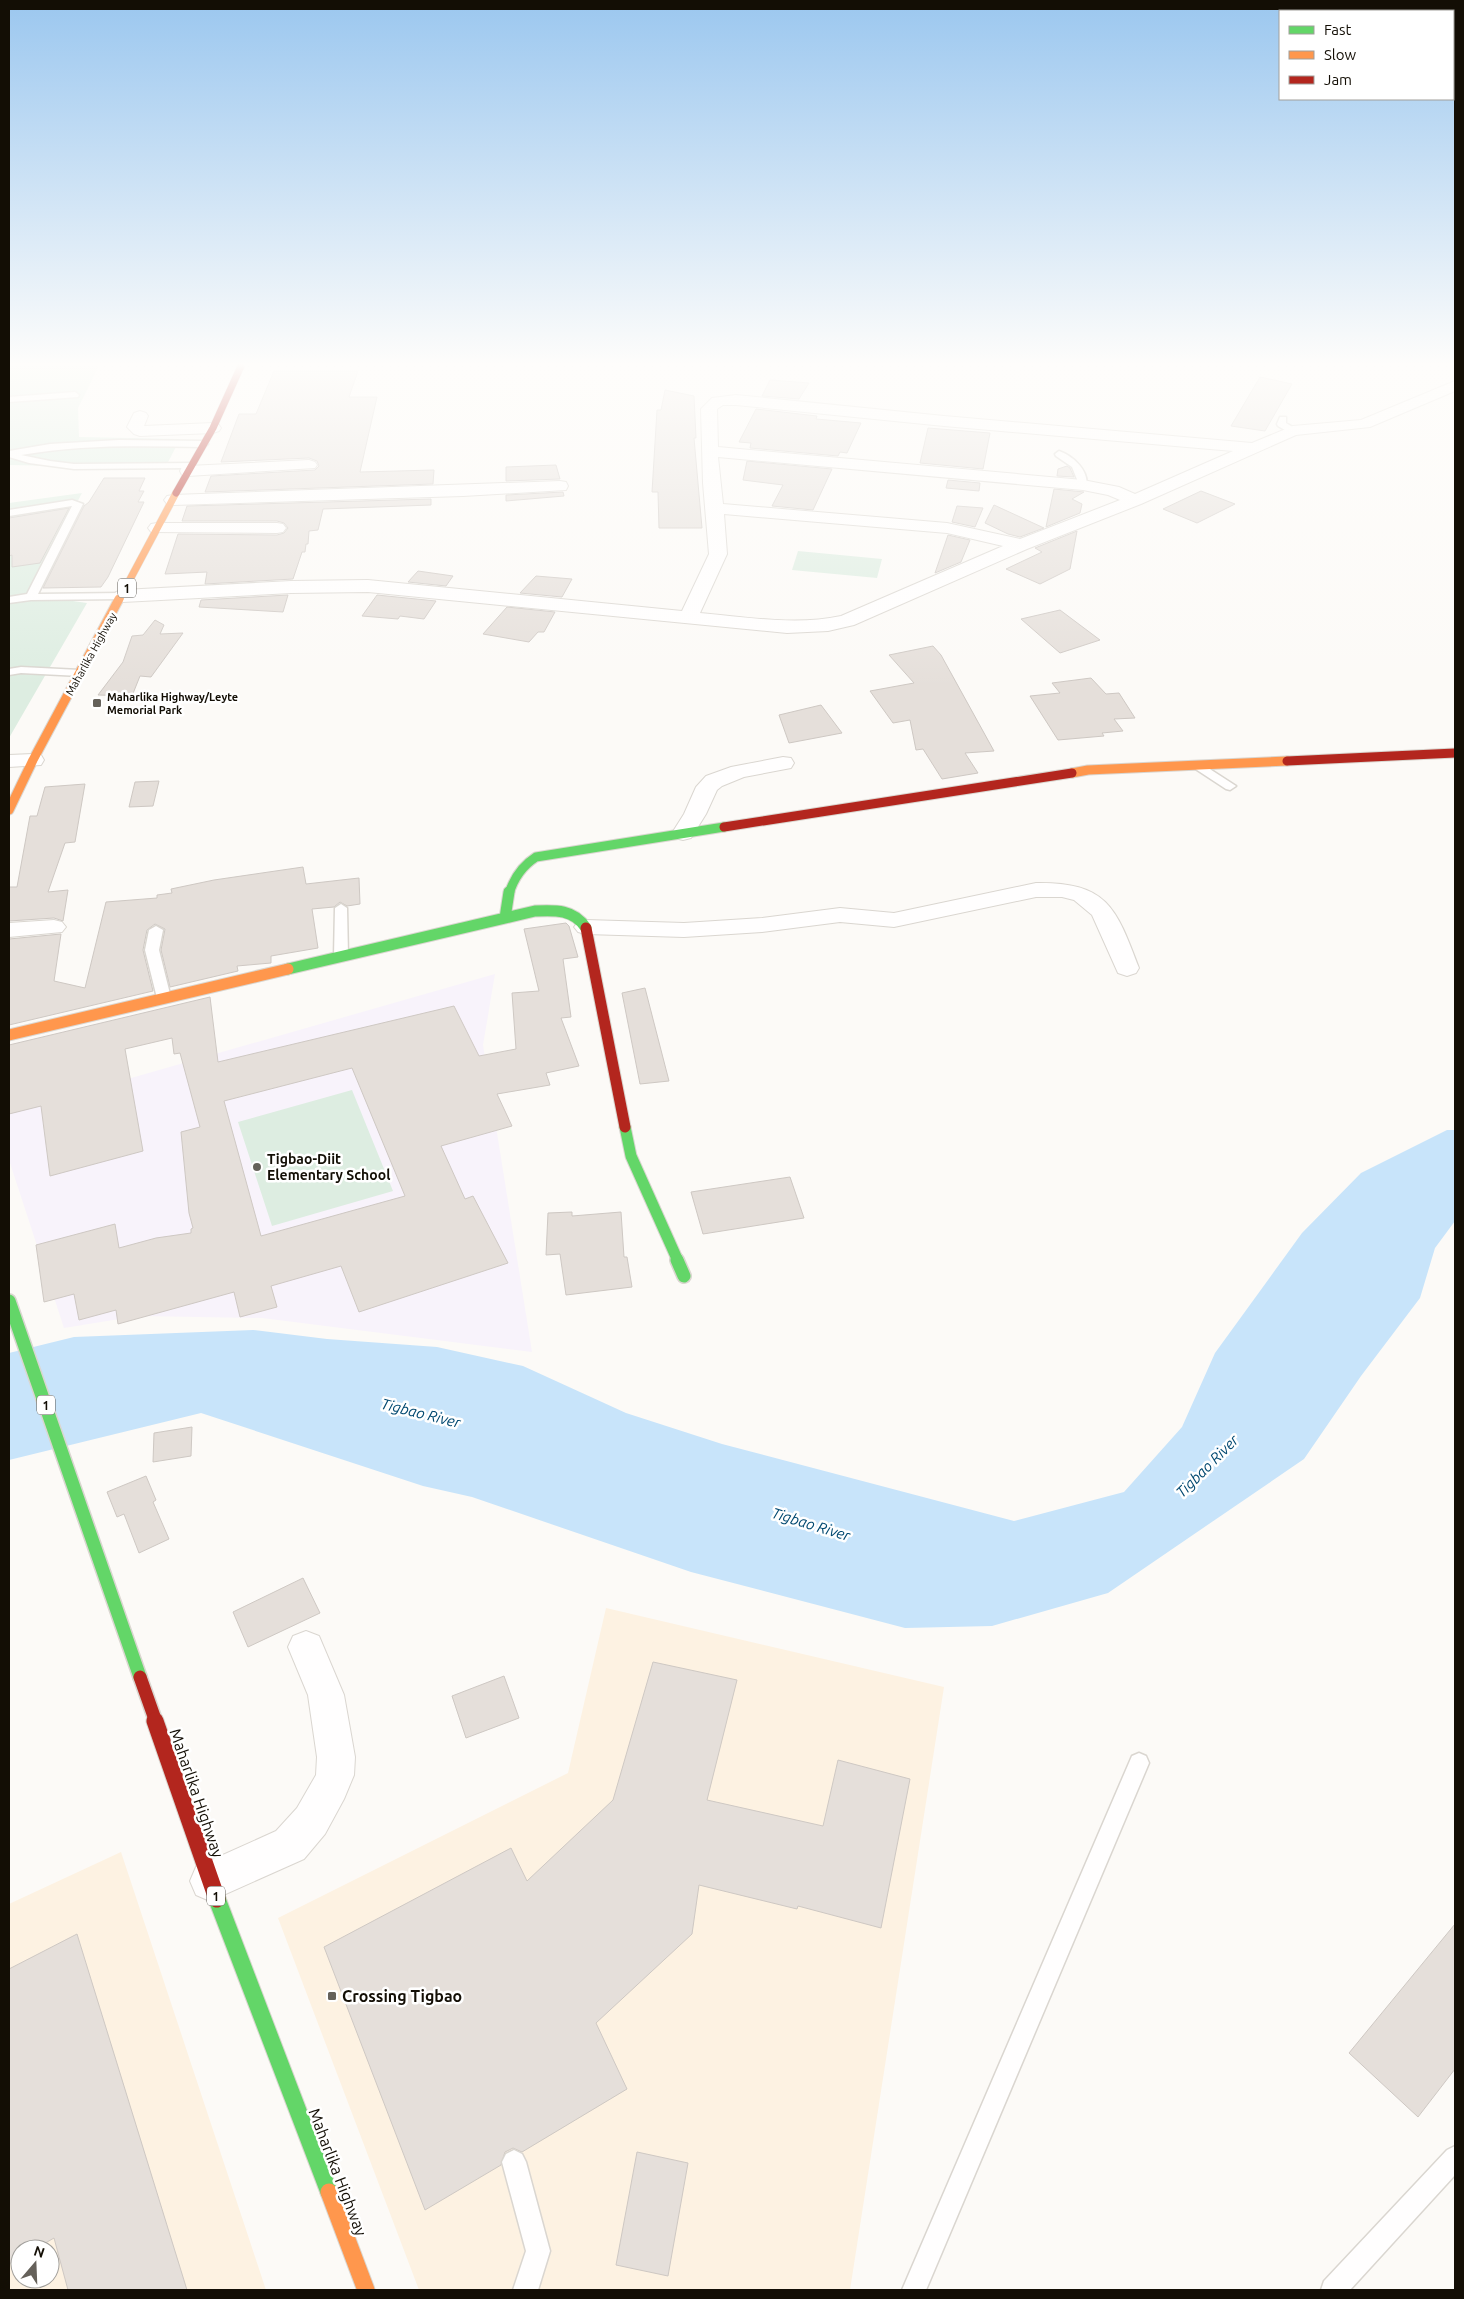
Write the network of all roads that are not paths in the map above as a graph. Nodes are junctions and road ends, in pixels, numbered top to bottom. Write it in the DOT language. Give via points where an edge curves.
graph roads {
  1 [pos="187,473"];
  2 [pos="711,473"];
  3 [pos="954,473"];
  4 [pos="1081,473"];
  5 [pos="1196,473"];
  6 [pos="1083,485"];
  7 [pos="560,486"];
  8 [pos="173,500"];
  9 [pos="1135,500"];
  10 [pos="715,508"];
  11 [pos="9,513"];
  12 [pos="157,528"];
  13 [pos="277,528"];
  14 [pos="1021,545"];
  15 [pos="562,589"];
  16 [pos="123,596"];
  17 [pos="31,597"];
  18 [pos="9,600"];
  19 [pos="571,606"];
  20 [pos="689,617"];
  21 [pos="9,672"];
  22 [pos="80,673"];
  23 [pos="1455,753"];
  24 [pos="33,760"];
  25 [pos="9,761"];
  26 [pos="783,763"];
  27 [pos="1198,766"];
  28 [pos="1230,786"];
  29 [pos="9,810"];
  30 [pos="684,833"];
  31 [pos="341,908"];
  32 [pos="505,918"];
  33 [pos="54,926"];
  34 [pos="586,928"];
  35 [pos="9,930"];
  36 [pos="156,930"];
  37 [pos="341,956"];
  38 [pos="1127,968"];
  39 [pos="164,998"];
  40 [pos="9,1034"];
  41 [pos="684,1276"];
  42 [pos="9,1301"];
  43 [pos="306,1647"];
  44 [pos="1138,1763"];
  45 [pos="210,1881"];
  46 [pos="1455,2158"];
  47 [pos="514,2162"];
  48 [pos="366,2290"];
  49 [pos="526,2290"];
  50 [pos="914,2290"];
  51 [pos="1333,2290"];
  1 -- 8 [label="main road, Maharlika Highway / 1"];
  2 -- 10 [label="street"];
  3 -- 6 [label="street"];
  4 -- 6 [label="lane"];
  5 -- 9 [label="street"];
  6 -- 9 [label="street" via="1113,491"];
  7 -- 8 [label="street" via="442,493"];
  8 -- 12 [label="main road, Maharlika Highway / 1"];
  9 -- 14 [label="street"];
  10 -- 14 [label="street" via="947,528"];
  10 -- 20 [label="street" via="718,554"];
  11 -- 17 [label="lane" via="78,504"];
  12 -- 13 [label="street"];
  12 -- 16 [label="main road, Maharlika Highway / 1"];
  14 -- 20 [label="street" via="847,621 787,628"];
  15 -- 19 [label="street" via="563,594 574,600"];
  16 -- 17 [label="lane"];
  16 -- 19 [label="street" via="368,586"];
  16 -- 22 [label="main road, Maharlika Highway / 1"];
  17 -- 18 [label="lane"];
  19 -- 20 [label="street"];
  21 -- 22 [label="lane"];
  22 -- 24 [label="main road, Maharlika Highway / 1"];
  23 -- 27 [label="main road"];
  24 -- 25 [label="street"];
  24 -- 29 [label="main road, Maharlika Highway / 1"];
  26 -- 30 [label="street" via="714,781 707,787"];
  27 -- 28 [label="lane"];
  27 -- 30 [label="main road" via="1088,770"];
  30 -- 32 [label="main road" via="530,859 509,890"];
  31 -- 37 [label="lane"];
  32 -- 34 [label="main road" via="555,910 572,914 583,921"];
  32 -- 37 [label="main road"];
  33 -- 35 [label="street"];
  34 -- 38 [label="street" via="684,930 840,915 894,920 1036,890 1057,890 1082,895 1098,906 1113,932"];
  34 -- 41 [label="main road" via="631,1156"];
  36 -- 39 [label="lane" via="152,950"];
  37 -- 39 [label="main road"];
  39 -- 40 [label="main road"];
  42 -- 45 [label="main road, Maharlika Highway / 1"];
  43 -- 45 [label="street" via="326,1695 336,1757 335,1775 311,1821 290,1845"];
  44 -- 50 [label="lane"];
  45 -- 48 [label="main road, Maharlika Highway / 1"];
  46 -- 51 [label="lane"];
  47 -- 49 [label="lane" via="538,2252"];
}
